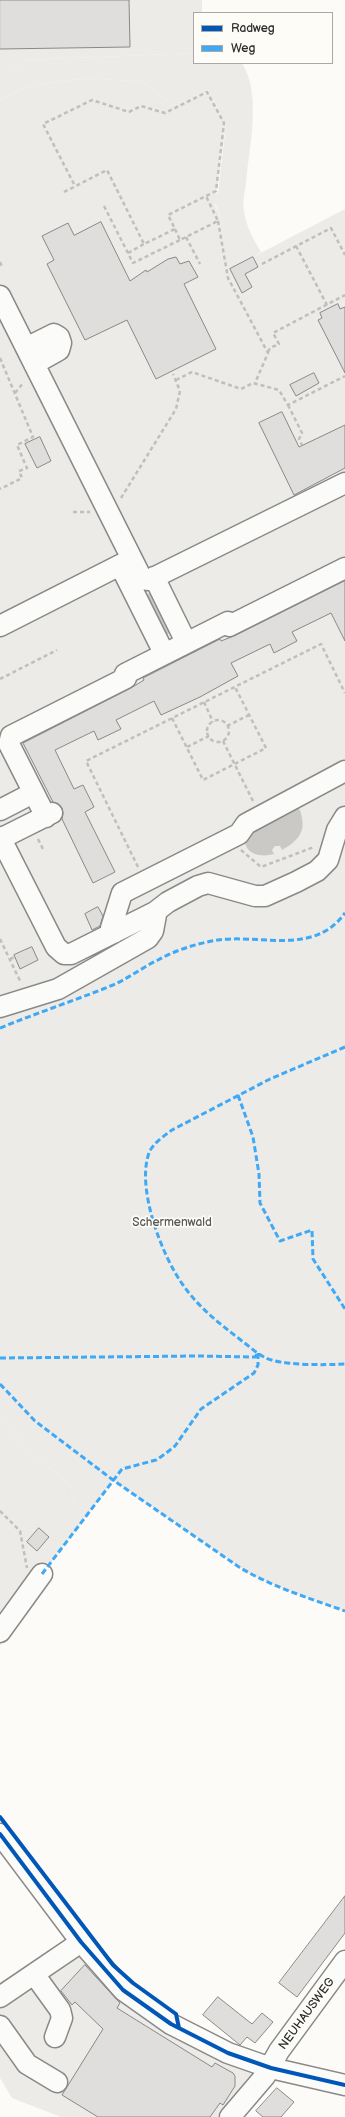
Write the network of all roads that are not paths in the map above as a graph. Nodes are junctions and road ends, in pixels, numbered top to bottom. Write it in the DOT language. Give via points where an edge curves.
graph roads {
  1 [pos="0,296"];
  2 [pos="345,483"];
  3 [pos="126,562"];
  4 [pos="345,568"];
  5 [pos="154,577"];
  6 [pos="0,626"];
  7 [pos="186,642"];
  8 [pos="164,653"];
  9 [pos="345,771"];
  10 [pos="33,793"];
  11 [pos="0,810"];
  12 [pos="345,817"];
  13 [pos="3,836"];
  14 [pos="155,912"];
  15 [pos="114,933"];
  16 [pos="0,1007"];
  17 [pos="39,1577"];
  18 [pos="0,1632"];
  19 [pos="0,1834"];
  20 [pos="81,1942"];
  21 [pos="345,1962"];
  22 [pos="34,1974"];
  23 [pos="0,1997"];
  24 [pos="0,2026"];
  25 [pos="55,2037"];
  26 [pos="271,2068"];
  27 [pos="57,2082"];
  28 [pos="345,2085"];
  29 [pos="230,2117"];
  1 -- 3 [label="street" via="53,403"];
  2 -- 5 [label="street"];
  3 -- 5 [label="street" via="143,580"];
  3 -- 6 [label="street"];
  3 -- 8 [label="street"];
  4 -- 7 [label="street" via="229,626 228,622"];
  5 -- 7 [label="street"];
  7 -- 8 [label="street"];
  8 -- 10 [label="street" via="124,674 126,678 11,736 9,744"];
  9 -- 15 [label="street" via="246,824 239,834 230,839 122,893 111,928"];
  10 -- 11 [label="street"];
  10 -- 13 [label="street" via="49,815"];
  12 -- 14 [label="street" via="328,860 308,876 265,896 256,896 208,883 168,902"];
  13 -- 15 [label="street" via="59,951 64,954 76,953"];
  14 -- 15 [label="street"];
  14 -- 16 [label="street" via="153,931 148,938 58,989"];
  17 -- 18 [label="street"];
  19 -- 20 [label="street"];
  20 -- 22 [label="street"];
  20 -- 26 [label="street" via="124,1990 171,2024 228,2054"];
  21 -- 26 [label="street, NEUHAUSWEG" via="279,2051"];
  22 -- 23 [label="street"];
  22 -- 25 [label="street" via="60,2010 62,2018"];
  24 -- 27 [label="street" via="26,2064"];
  26 -- 28 [label="street"];
  26 -- 29 [label="street, NEUHAUSWEG"];
}
